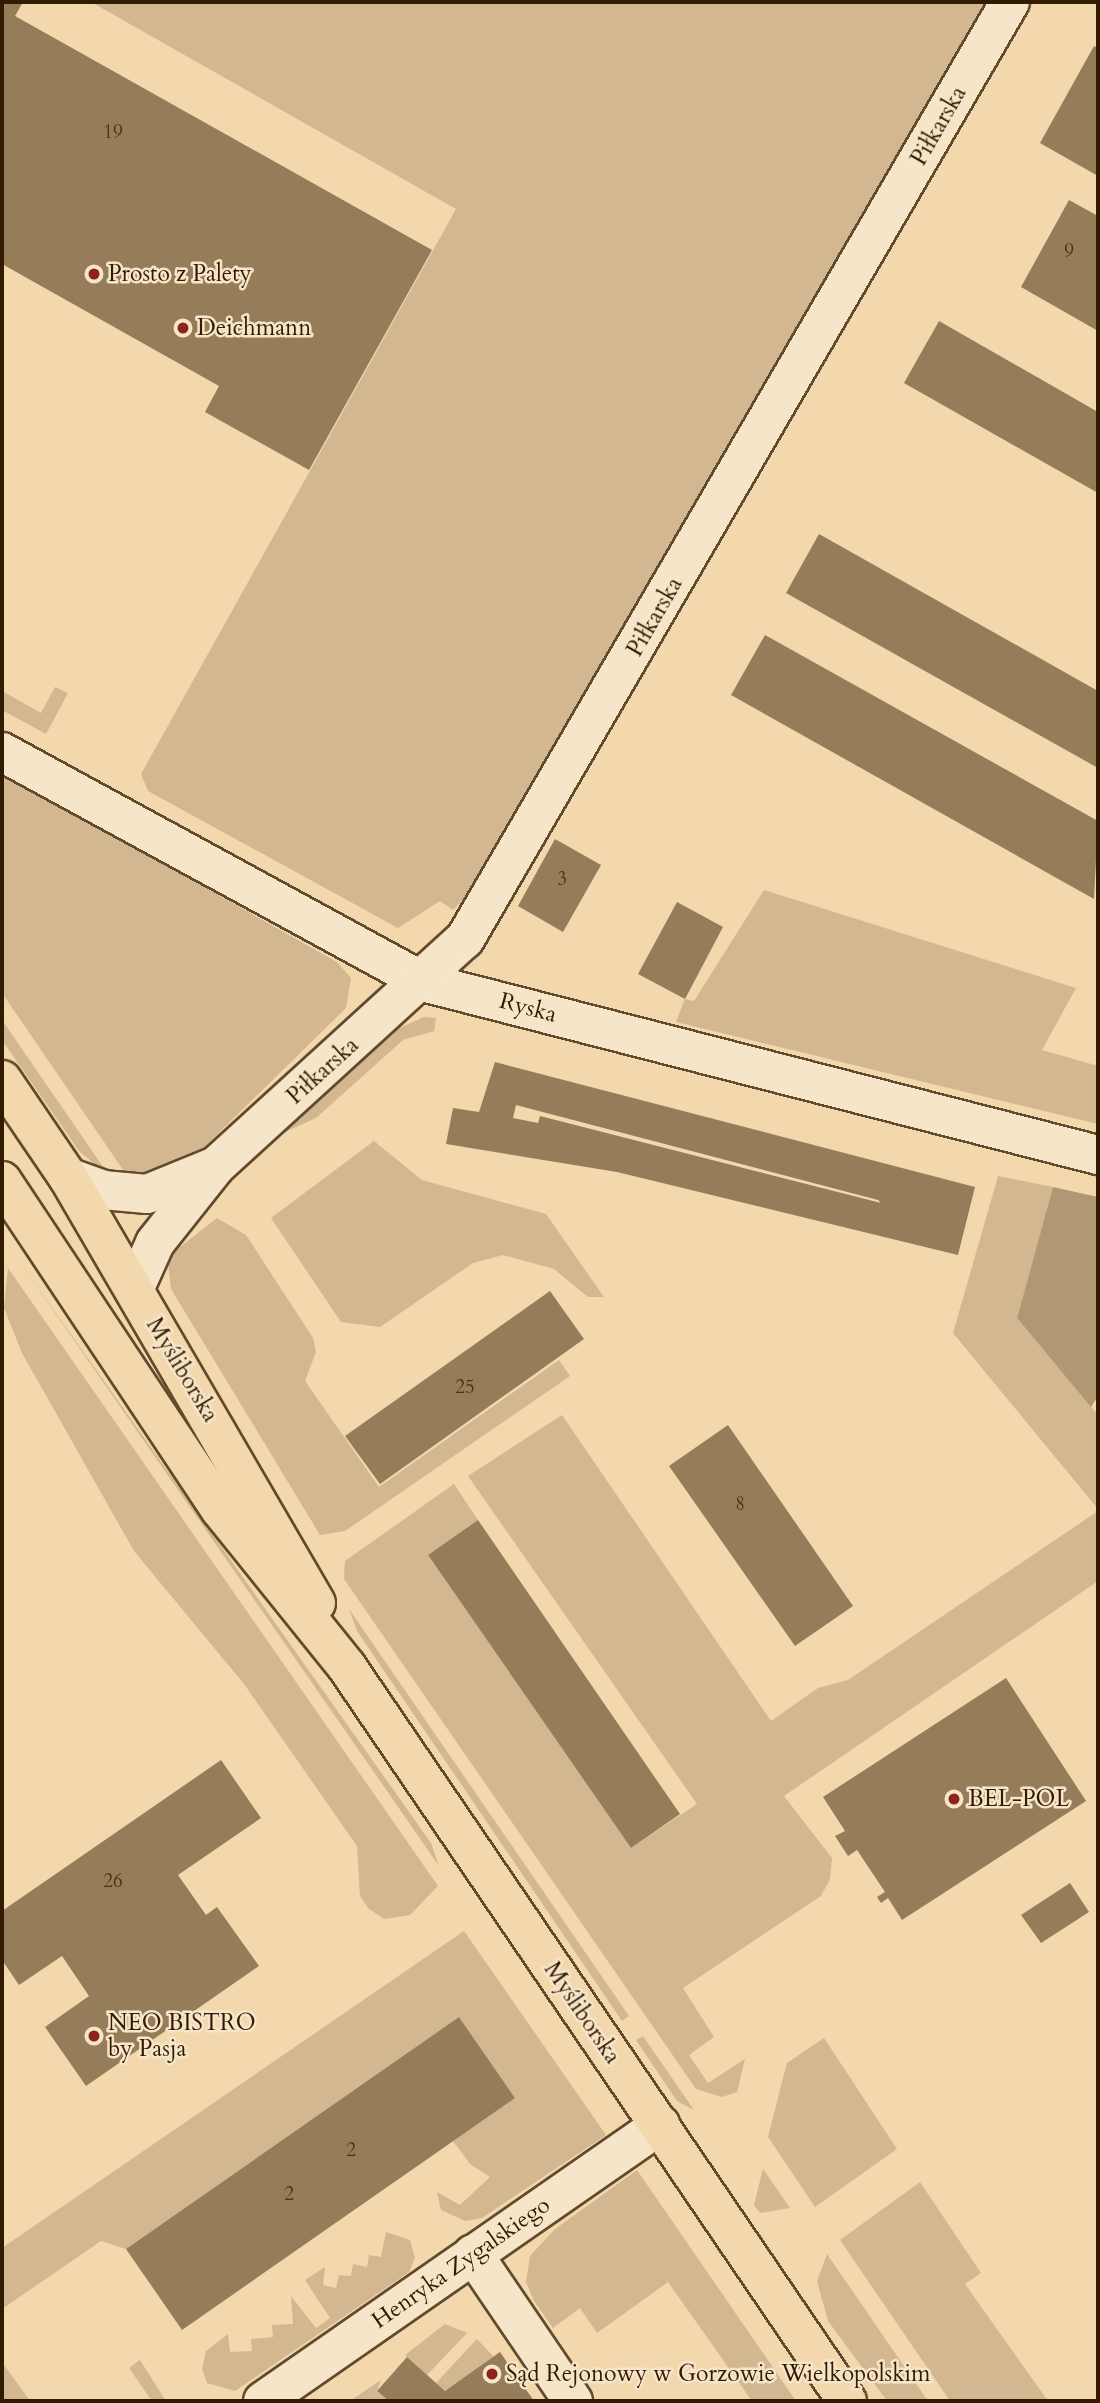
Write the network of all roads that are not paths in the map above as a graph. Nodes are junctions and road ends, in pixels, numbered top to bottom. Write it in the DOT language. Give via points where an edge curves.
graph roads {
  1 [pos="1010,2"];
  2 [pos="2,752"];
  3 [pos="424,982"];
  4 [pos="2,1080"];
  5 [pos="1098,1155"];
  6 [pos="216,1166"];
  7 [pos="68,1177"];
  8 [pos="2,1181"];
  9 [pos="134,1290"];
  10 [pos="347,1667"];
  11 [pos="660,2125"];
  12 [pos="473,2254"];
  13 [pos="821,2356"];
  14 [pos="263,2401"];
  15 [pos="573,2401"];
  16 [pos="846,2401"];
  17 [pos="872,2401"];
  1 -- 3 [label="street, Piłkarska" via="492,897 465,939"];
  2 -- 3 [label="street, Ryska"];
  3 -- 5 [label="street, Ryska"];
  3 -- 6 [label="street, Piłkarska"];
  4 -- 7 [label="main road, Myśliborska"];
  6 -- 7 [label="street, Piłkarska" via="147,1194 103,1190"];
  6 -- 9 [label="street, Piłkarska" via="155,1243"];
  7 -- 9 [label="main road, Myśliborska"];
  8 -- 10 [label="main road, Myśliborska" via="220,1508"];
  9 -- 10 [label="main road, Myśliborska" via="298,1566"];
  10 -- 11 [label="main road, Myśliborska"];
  11 -- 12 [label="street, Henryka Zygalskiego"];
  11 -- 13 [label="main road, Myśliborska"];
  12 -- 14 [label="street, Henryka Zygalskiego"];
  12 -- 15 [label="street"];
  13 -- 16 [label="main road, Myśliborska"];
  13 -- 17 [label="main road, Myśliborska"];
}
